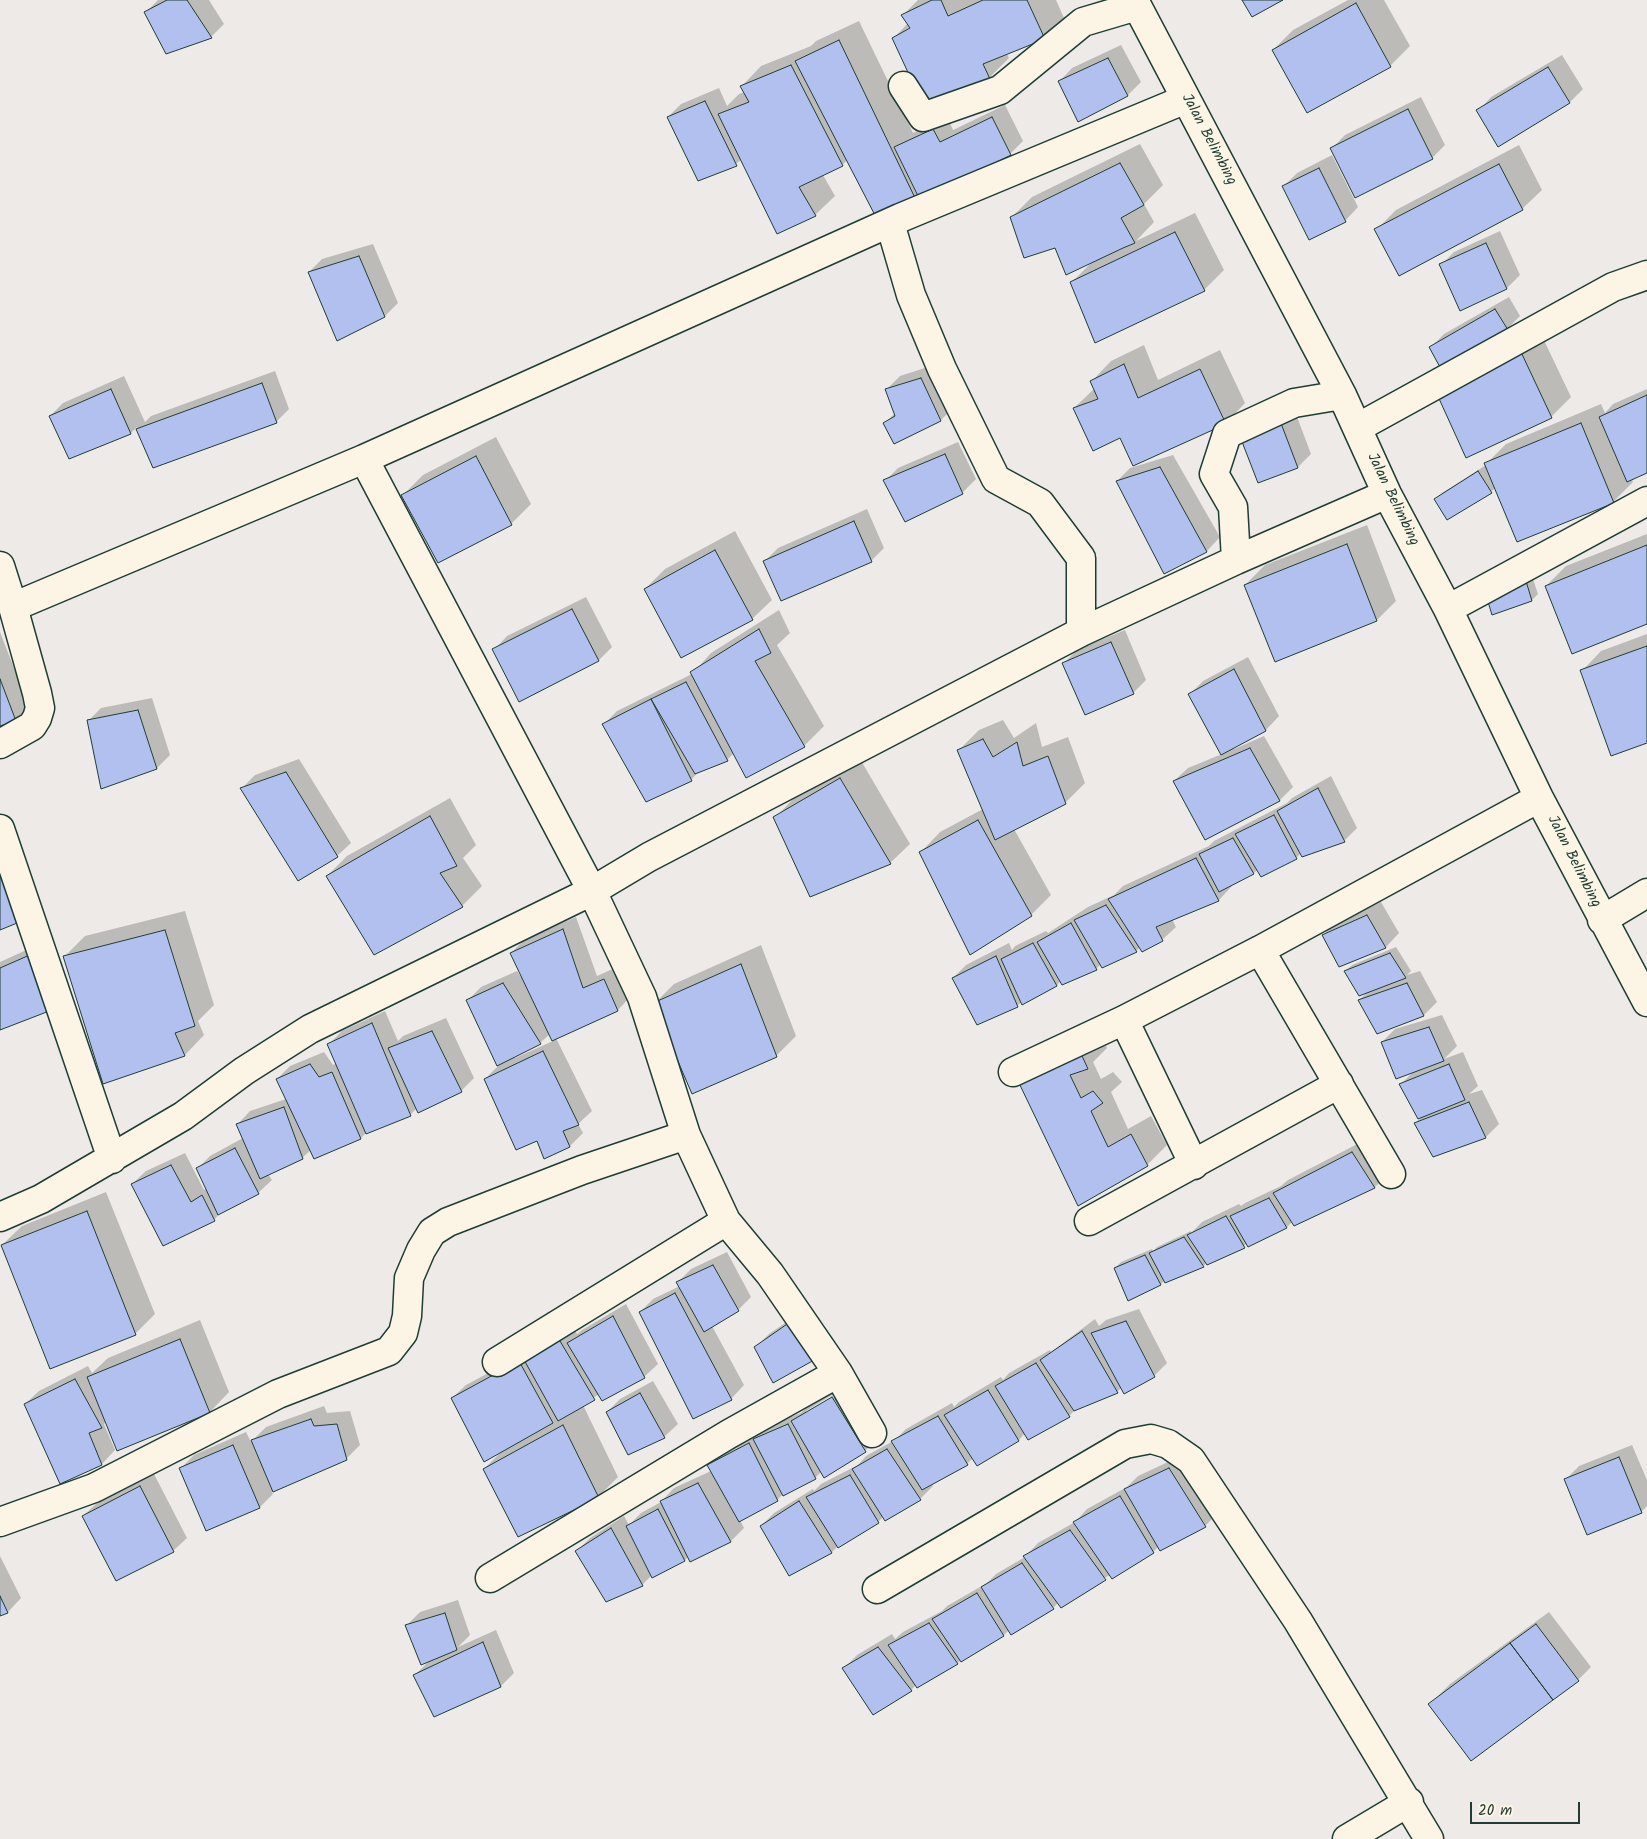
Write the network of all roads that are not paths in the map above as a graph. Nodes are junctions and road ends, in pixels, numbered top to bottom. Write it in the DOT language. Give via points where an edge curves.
graph roads {
  1 [pos="1135,3"];
  2 [pos="903,86"];
  3 [pos="1186,99"];
  4 [pos="890,222"];
  5 [pos="1647,275"];
  6 [pos="1342,395"];
  7 [pos="1357,428"];
  8 [pos="364,459"];
  9 [pos="1387,494"];
  10 [pos="1647,501"];
  11 [pos="1236,560"];
  12 [pos="0,566"];
  13 [pos="13,606"];
  14 [pos="1448,609"];
  15 [pos="1081,632"];
  16 [pos="0,744"];
  17 [pos="1539,798"];
  18 [pos="0,829"];
  19 [pos="592,891"];
  20 [pos="1647,893"];
  21 [pos="1602,920"];
  22 [pos="1260,950"];
  23 [pos="1647,1002"];
  24 [pos="1124,1020"];
  25 [pos="1013,1072"];
  26 [pos="1339,1084"];
  27 [pos="686,1135"];
  28 [pos="112,1159"];
  29 [pos="1194,1165"];
  30 [pos="1390,1174"];
  31 [pos="0,1216"];
  32 [pos="726,1221"];
  33 [pos="1089,1221"];
  34 [pos="496,1362"];
  35 [pos="838,1373"];
  36 [pos="872,1433"];
  37 [pos="0,1522"];
  38 [pos="490,1578"];
  39 [pos="876,1589"];
  40 [pos="1408,1802"];
  41 [pos="1347,1839"];
  42 [pos="1429,1839"];
  1 -- 2 [label="street" via="1083,22 1000,90 923,117"];
  1 -- 3 [label="street, Jalan Belimbing"];
  3 -- 4 [label="street"];
  3 -- 6 [label="street, Jalan Belimbing"];
  4 -- 8 [label="street"];
  4 -- 15 [label="street" via="911,295 996,479 1040,503 1081,558"];
  5 -- 7 [label="street" via="1613,287"];
  6 -- 7 [label="street, Jalan Belimbing"];
  6 -- 11 [label="street" via="1294,403 1227,434 1214,474 1234,507"];
  7 -- 9 [label="street, Jalan Belimbing"];
  8 -- 13 [label="street"];
  8 -- 19 [label="street"];
  9 -- 11 [label="street"];
  9 -- 14 [label="street, Jalan Belimbing"];
  10 -- 14 [label="street"];
  11 -- 15 [label="street"];
  12 -- 13 [label="street"];
  13 -- 16 [label="street" via="40,708 32,726"];
  14 -- 17 [label="street, Jalan Belimbing"];
  15 -- 19 [label="street"];
  17 -- 21 [label="street, Jalan Belimbing"];
  17 -- 22 [label="street"];
  18 -- 28 [label="street"];
  19 -- 27 [label="street" via="642,997"];
  19 -- 28 [label="street" via="310,1029 244,1071 183,1116"];
  20 -- 21 [label="street"];
  21 -- 23 [label="street, Jalan Belimbing"];
  22 -- 24 [label="street"];
  22 -- 26 [label="street"];
  24 -- 25 [label="street"];
  24 -- 29 [label="street"];
  26 -- 29 [label="street"];
  26 -- 30 [label="street"];
  27 -- 32 [label="street"];
  27 -- 37 [label="street" via="582,1170 448,1222 432,1232 409,1278 403,1333 390,1351 278,1394 94,1488"];
  28 -- 31 [label="street" via="41,1199"];
  29 -- 33 [label="street"];
  32 -- 34 [label="street"];
  32 -- 35 [label="street" via="770,1274"];
  35 -- 36 [label="street"];
  35 -- 38 [label="street" via="729,1434"];
  39 -- 40 [label="street" via="1125,1444 1151,1439 1168,1444 1197,1468 1298,1621"];
  40 -- 41 [label="street"];
  40 -- 42 [label="street"];
}
